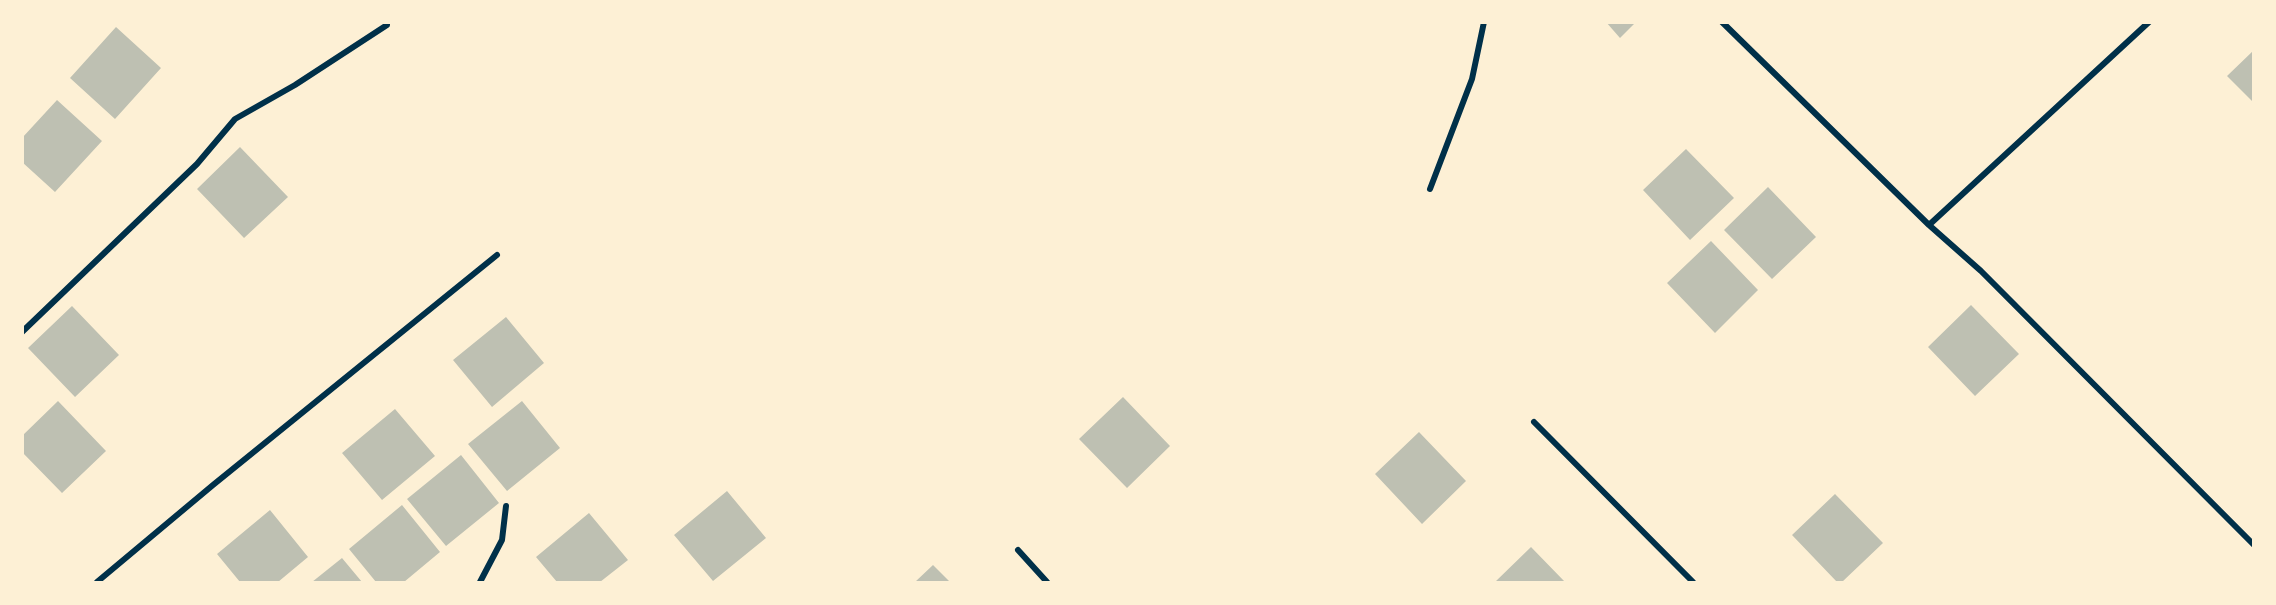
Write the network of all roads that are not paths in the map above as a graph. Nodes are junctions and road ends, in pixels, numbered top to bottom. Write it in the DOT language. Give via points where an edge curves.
graph roads {
  1 [pos="387,22"];
  2 [pos="1484,22"];
  3 [pos="1722,22"];
  4 [pos="2149,22"];
  5 [pos="1430,189"];
  6 [pos="1929,225"];
  7 [pos="496,255"];
  8 [pos="22,332"];
  9 [pos="1534,422"];
  10 [pos="506,506"];
  11 [pos="2253,545"];
  12 [pos="1018,550"];
  13 [pos="97,582"];
  14 [pos="480,582"];
  15 [pos="1047,582"];
  16 [pos="1693,582"];
  1 -- 8 [label="street" via="295,85 235,119 197,164"];
  2 -- 5 [label="street" via="1472,80"];
  3 -- 6 [label="street"];
  4 -- 6 [label="street"];
  6 -- 11 [label="street" via="1981,272"];
  7 -- 13 [label="street"];
  9 -- 16 [label="street"];
  10 -- 14 [label="street" via="502,540"];
  12 -- 15 [label="street"];
}
